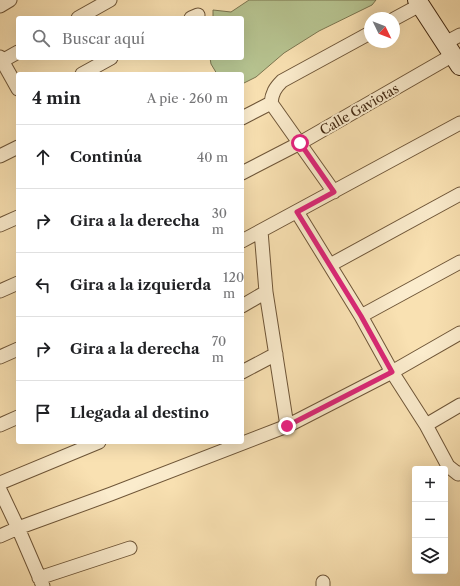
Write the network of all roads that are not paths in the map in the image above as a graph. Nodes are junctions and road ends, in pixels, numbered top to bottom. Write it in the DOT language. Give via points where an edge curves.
graph roads {
  1 [pos="10,0"];
  2 [pos="110,0"];
  3 [pos="419,2"];
  4 [pos="0,6"];
  5 [pos="400,15"];
  6 [pos="82,16"];
  7 [pos="364,36"];
  8 [pos="454,50"];
  9 [pos="16,54"];
  10 [pos="107,60"];
  11 [pos="2,65"];
  12 [pos="86,72"];
  13 [pos="16,86"];
  14 [pos="271,103"];
  15 [pos="244,117"];
  16 [pos="460,123"];
  17 [pos="300,143"];
  18 [pos="16,148"];
  19 [pos="0,156"];
  20 [pos="244,172"];
  21 [pos="334,192"];
  22 [pos="460,194"];
  23 [pos="297,212"];
  24 [pos="16,218"];
  25 [pos="0,225"];
  26 [pos="262,231"];
  27 [pos="244,241"];
  28 [pos="460,262"];
  29 [pos="330,265"];
  30 [pos="16,284"];
  31 [pos="0,291"];
  32 [pos="266,292"];
  33 [pos="244,305"];
  34 [pos="361,316"];
  35 [pos="460,333"];
  36 [pos="16,350"];
  37 [pos="276,354"];
  38 [pos="0,357"];
  39 [pos="244,371"];
  40 [pos="392,372"];
  41 [pos="460,405"];
  42 [pos="16,418"];
  43 [pos="0,425"];
  44 [pos="426,425"];
  45 [pos="287,426"];
  46 [pos="244,443"];
  47 [pos="92,444"];
  48 [pos="240,444"];
  49 [pos="459,473"];
  50 [pos="1,491"];
  51 [pos="18,528"];
  52 [pos="0,536"];
  53 [pos="130,548"];
  54 [pos="41,582"];
  1 -- 4 [label="street"];
  2 -- 6 [label="street"];
  3 -- 5 [label="street"];
  3 -- 8 [label="street"];
  7 -- 14 [label="street" via="282,81 272,93"];
  8 -- 17 [label="street, Calle Gaviotas"];
  9 -- 11 [label="street"];
  10 -- 12 [label="street"];
  11 -- 13 [label="street"];
  14 -- 15 [label="street"];
  14 -- 17 [label="street"];
  16 -- 21 [label="street"];
  17 -- 20 [label="street, Calle Gaviotas"];
  17 -- 21 [label="street"];
  18 -- 19 [label="street"];
  21 -- 23 [label="street"];
  22 -- 29 [label="street"];
  23 -- 26 [label="street"];
  23 -- 29 [label="street"];
  24 -- 25 [label="street"];
  26 -- 27 [label="street"];
  26 -- 32 [label="street"];
  28 -- 34 [label="street"];
  29 -- 34 [label="street"];
  30 -- 31 [label="street"];
  32 -- 33 [label="street"];
  32 -- 37 [label="street"];
  34 -- 40 [label="street"];
  35 -- 40 [label="street"];
  36 -- 38 [label="street"];
  37 -- 39 [label="street"];
  37 -- 45 [label="street"];
  40 -- 44 [label="street"];
  40 -- 45 [label="street"];
  41 -- 44 [label="street"];
  42 -- 43 [label="street"];
  44 -- 49 [label="street" via="448,466"];
  45 -- 46 [label="street"];
  47 -- 50 [label="street"];
  48 -- 51 [label="street"];
  50 -- 51 [label="street"];
  51 -- 52 [label="street"];
  51 -- 54 [label="street"];
  53 -- 54 [label="street"];
}
